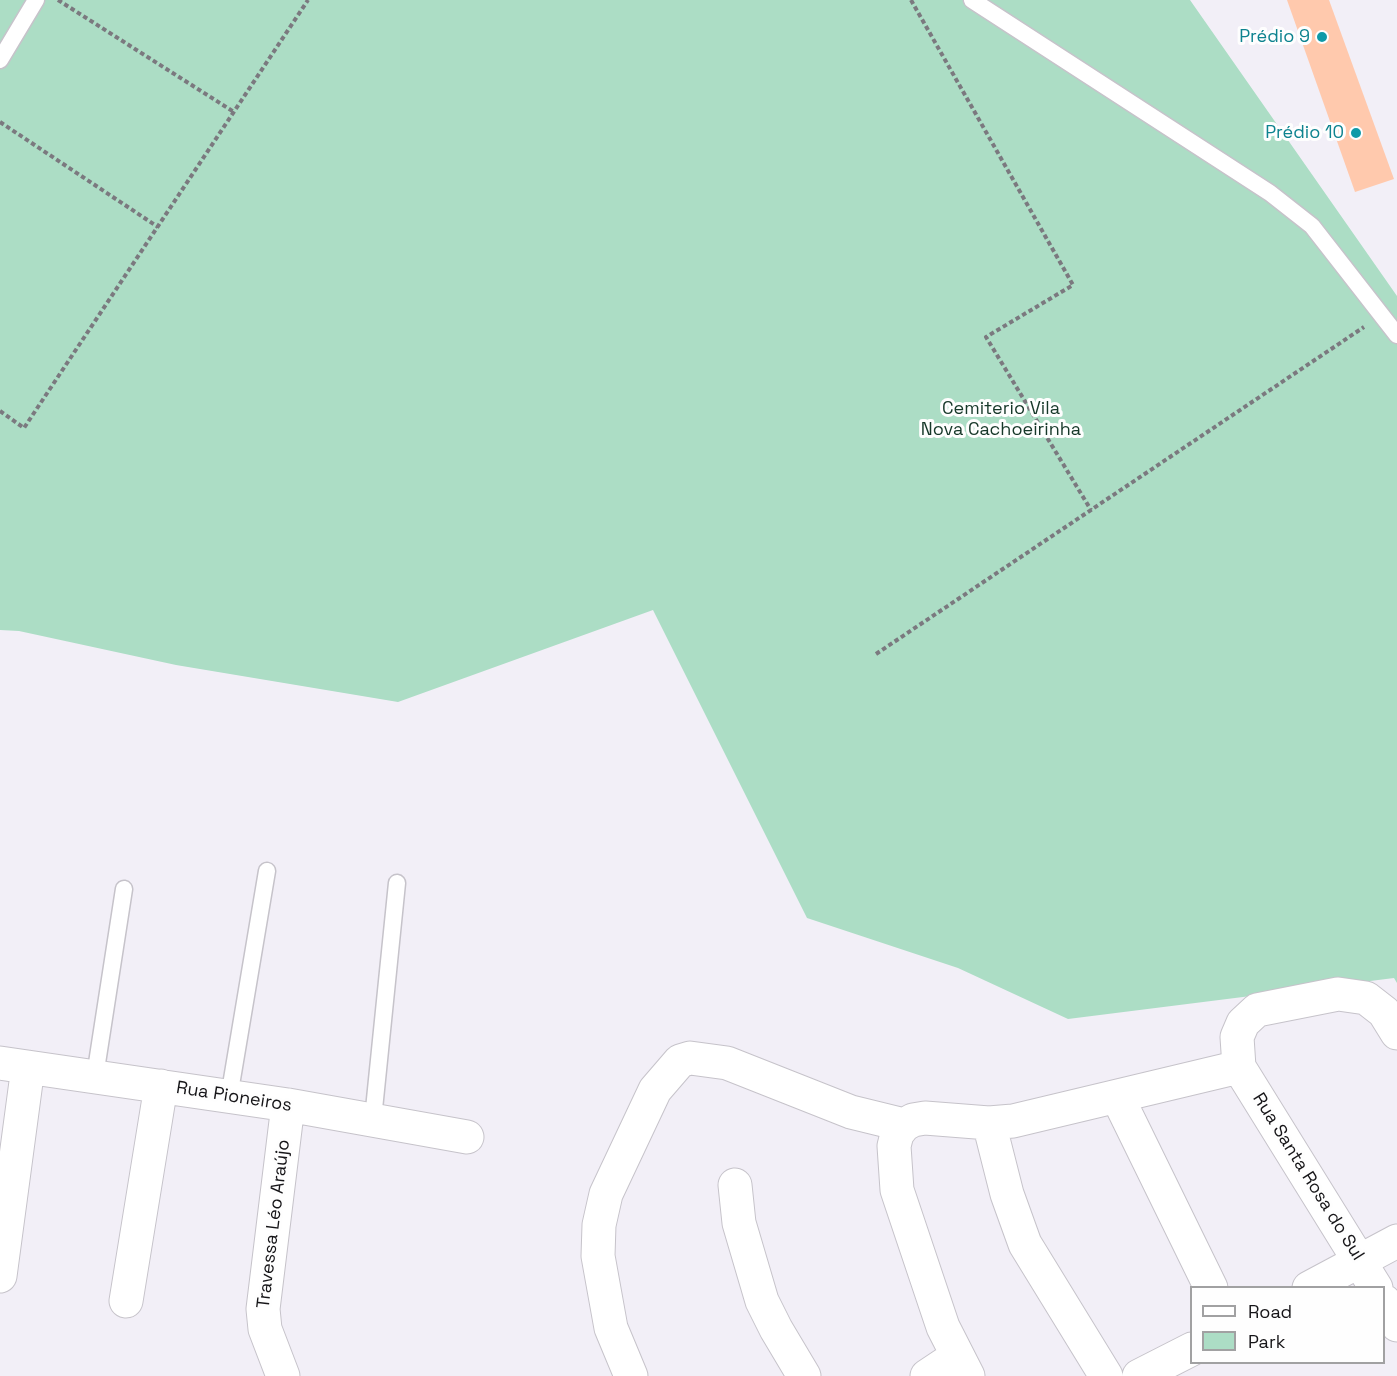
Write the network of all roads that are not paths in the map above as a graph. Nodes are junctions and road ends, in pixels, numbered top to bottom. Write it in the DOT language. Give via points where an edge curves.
graph roads {
  1 [pos="36,0"];
  2 [pos="972,0"];
  3 [pos="0,60"];
  4 [pos="1397,335"];
  5 [pos="267,871"];
  6 [pos="397,884"];
  7 [pos="124,889"];
  8 [pos="1397,1033"];
  9 [pos="14,1065"];
  10 [pos="1239,1068"];
  11 [pos="95,1076"];
  12 [pos="161,1086"];
  13 [pos="229,1097"];
  14 [pos="1118,1098"];
  15 [pos="288,1105"];
  16 [pos="373,1119"];
  17 [pos="989,1123"];
  18 [pos="904,1125"];
  19 [pos="467,1137"];
  20 [pos="735,1185"];
  21 [pos="1397,1241"];
  22 [pos="1368,1274"];
  23 [pos="0,1276"];
  24 [pos="1211,1286"];
  25 [pos="1314,1286"];
  26 [pos="126,1301"];
  27 [pos="1385,1304"];
  28 [pos="1397,1325"];
  29 [pos="1190,1350"];
  30 [pos="962,1366"];
  31 [pos="283,1376"];
  32 [pos="631,1376"];
  33 [pos="804,1376"];
  34 [pos="927,1376"];
  35 [pos="1106,1376"];
  36 [pos="1139,1376"];
  1 -- 3 [label="lane"];
  2 -- 4 [label="lane" via="1270,193 1312,226"];
  5 -- 13 [label="lane"];
  6 -- 16 [label="lane"];
  7 -- 11 [label="lane"];
  8 -- 10 [label="street" via="1384,1012 1366,998 1338,994 1257,1010 1243,1023 1237,1036"];
  9 -- 11 [label="street, Rua Pioneiros"];
  9 -- 23 [label="street"];
  10 -- 14 [label="street"];
  10 -- 22 [label="street, Rua Santa Rosa do Sul"];
  11 -- 12 [label="street, Rua Pioneiros"];
  12 -- 13 [label="street, Rua Pioneiros"];
  12 -- 26 [label="street"];
  13 -- 15 [label="street, Rua Pioneiros"];
  14 -- 17 [label="street"];
  14 -- 24 [label="street"];
  15 -- 16 [label="street, Rua Pioneiros"];
  15 -- 31 [label="street, Travessa Léo Araújo" via="263,1309 268,1340"];
  16 -- 19 [label="street, Rua Pioneiros"];
  17 -- 18 [label="street" via="925,1118"];
  17 -- 35 [label="street" via="1006,1194 1025,1244"];
  18 -- 30 [label="street" via="894,1146 897,1190 932,1297"];
  18 -- 32 [label="street" via="851,1112 727,1063 690,1058 680,1061 655,1090 606,1194 599,1226 598,1256 611,1328"];
  20 -- 33 [label="street" via="738,1223 762,1301"];
  21 -- 22 [label="street"];
  22 -- 25 [label="street"];
  27 -- 28 [label="street"];
  29 -- 36 [label="street"];
  30 -- 34 [label="street"];
}
